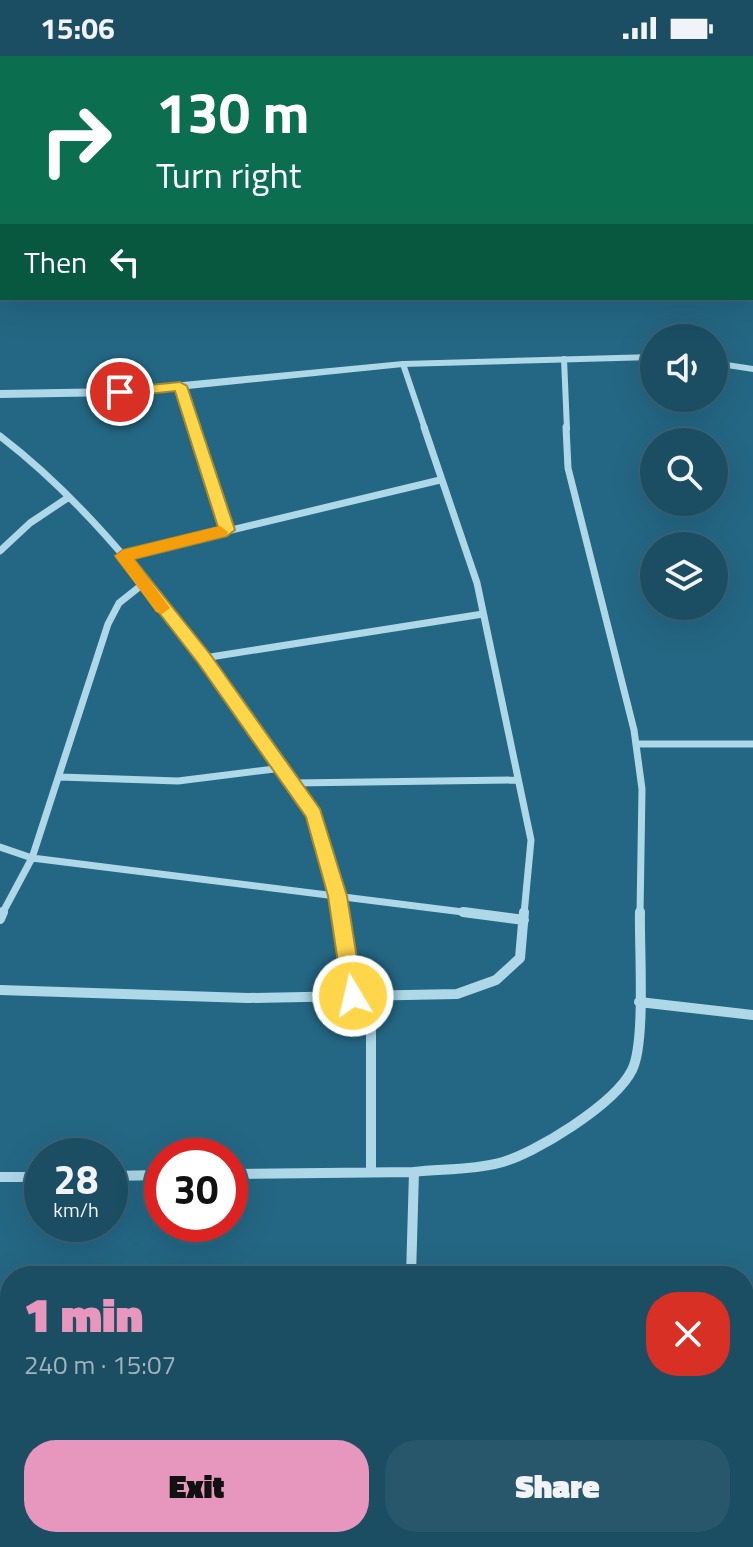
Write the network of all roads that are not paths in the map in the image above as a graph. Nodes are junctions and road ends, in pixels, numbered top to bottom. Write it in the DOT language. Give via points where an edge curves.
graph roads {
  1 [pos="640,357"];
  2 [pos="564,359"];
  3 [pos="403,364"];
  4 [pos="728,365"];
  5 [pos="753,369"];
  6 [pos="180,386"];
  7 [pos="0,394"];
  8 [pos="0,436"];
  9 [pos="440,480"];
  10 [pos="69,497"];
  11 [pos="227,530"];
  12 [pos="0,551"];
  13 [pos="123,556"];
  14 [pos="143,584"];
  15 [pos="483,614"];
  16 [pos="204,658"];
  17 [pos="636,744"];
  18 [pos="753,744"];
  19 [pos="283,768"];
  20 [pos="60,777"];
  21 [pos="518,780"];
  22 [pos="294,783"];
  23 [pos="0,847"];
  24 [pos="32,858"];
  25 [pos="337,896"];
  26 [pos="0,919"];
  27 [pos="524,920"];
  28 [pos="0,990"];
  29 [pos="353,996"];
  30 [pos="371,996"];
  31 [pos="639,1002"];
  32 [pos="753,1015"];
  33 [pos="371,1172"];
  34 [pos="414,1172"];
  35 [pos="248,1174"];
  36 [pos="0,1177"];
  37 [pos="24,1177"];
  38 [pos="411,1266"];
  1 -- 2 [label="street"];
  2 -- 3 [label="street"];
  2 -- 17 [label="street" via="568,468"];
  3 -- 6 [label="street"];
  3 -- 9 [label="street"];
  4 -- 5 [label="street"];
  6 -- 7 [label="street"];
  6 -- 11 [label="street"];
  8 -- 10 [label="street"];
  9 -- 11 [label="street"];
  9 -- 15 [label="street" via="468,553"];
  10 -- 12 [label="street"];
  10 -- 13 [label="street"];
  11 -- 13 [label="street"];
  13 -- 14 [label="street"];
  14 -- 16 [label="street"];
  14 -- 20 [label="street" via="119,603 108,624"];
  15 -- 16 [label="street"];
  15 -- 21 [label="street"];
  16 -- 19 [label="street"];
  17 -- 18 [label="street"];
  17 -- 31 [label="street" via="642,789"];
  19 -- 20 [label="street" via="178,781"];
  19 -- 22 [label="street"];
  20 -- 24 [label="street"];
  21 -- 22 [label="street"];
  21 -- 27 [label="street" via="531,840"];
  22 -- 25 [label="street" via="314,814"];
  23 -- 24 [label="street"];
  24 -- 25 [label="street"];
  24 -- 26 [label="street"];
  25 -- 27 [label="street"];
  25 -- 29 [label="street"];
  27 -- 30 [label="street" via="520,958 496,980 457,994"];
  28 -- 29 [label="street"];
  29 -- 30 [label="street"];
  30 -- 33 [label="street"];
  31 -- 32 [label="street"];
  31 -- 34 [label="street" via="633,1069 613,1095 555,1136 500,1163"];
  33 -- 34 [label="street"];
  33 -- 35 [label="street"];
  34 -- 38 [label="street"];
  36 -- 37 [label="street"];
}
